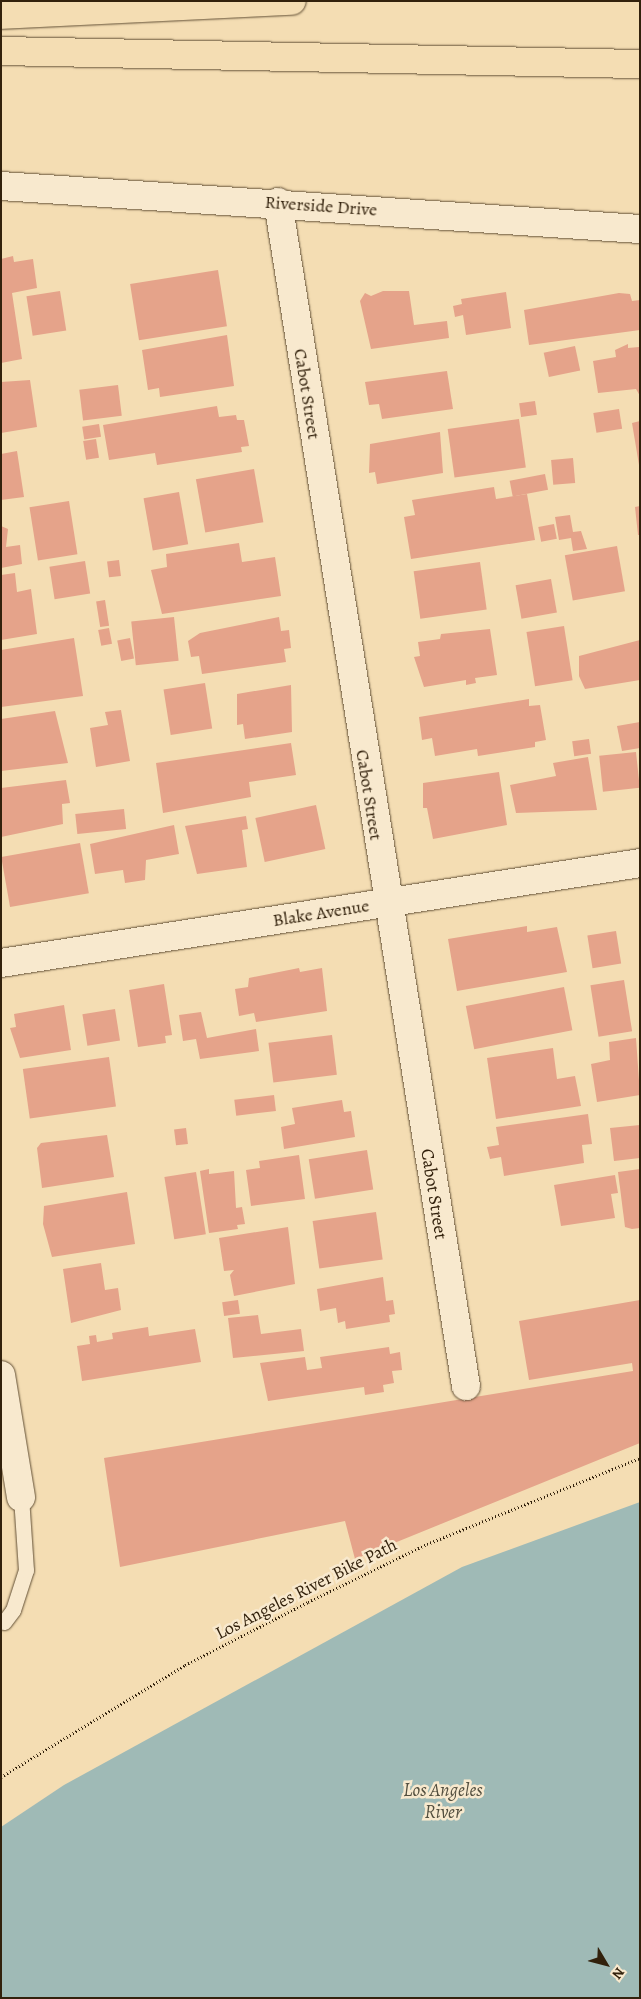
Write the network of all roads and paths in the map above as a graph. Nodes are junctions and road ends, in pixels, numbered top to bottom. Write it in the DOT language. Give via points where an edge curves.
graph roads {
  1 [pos="292,1"];
  2 [pos="1,15"];
  3 [pos="1,51"];
  4 [pos="640,64"];
  5 [pos="1,186"];
  6 [pos="278,202"];
  7 [pos="640,229"];
  8 [pos="640,863"];
  9 [pos="386,903"];
  10 [pos="1,963"];
  11 [pos="1,1375"];
  12 [pos="466,1386"];
  13 [pos="640,1458"];
  14 [pos="21,1497"];
  15 [pos="4,1622"];
  16 [pos="1,1777"];
  1 -- 2 [label="highway"];
  3 -- 4 [label="highway"];
  5 -- 6 [label="street, Riverside Drive"];
  6 -- 7 [label="street, Riverside Drive"];
  6 -- 9 [label="street, Cabot Street"];
  8 -- 9 [label="street, Blake Avenue"];
  9 -- 10 [label="street, Blake Avenue"];
  9 -- 12 [label="street, Cabot Street"];
  11 -- 14 [label="street"];
  13 -- 16 [label="path, Los Angeles River Bike Path" via="444,1536 308,1602 186,1665"];
  14 -- 15 [label="lane" via="26,1570 13,1610"];
}
